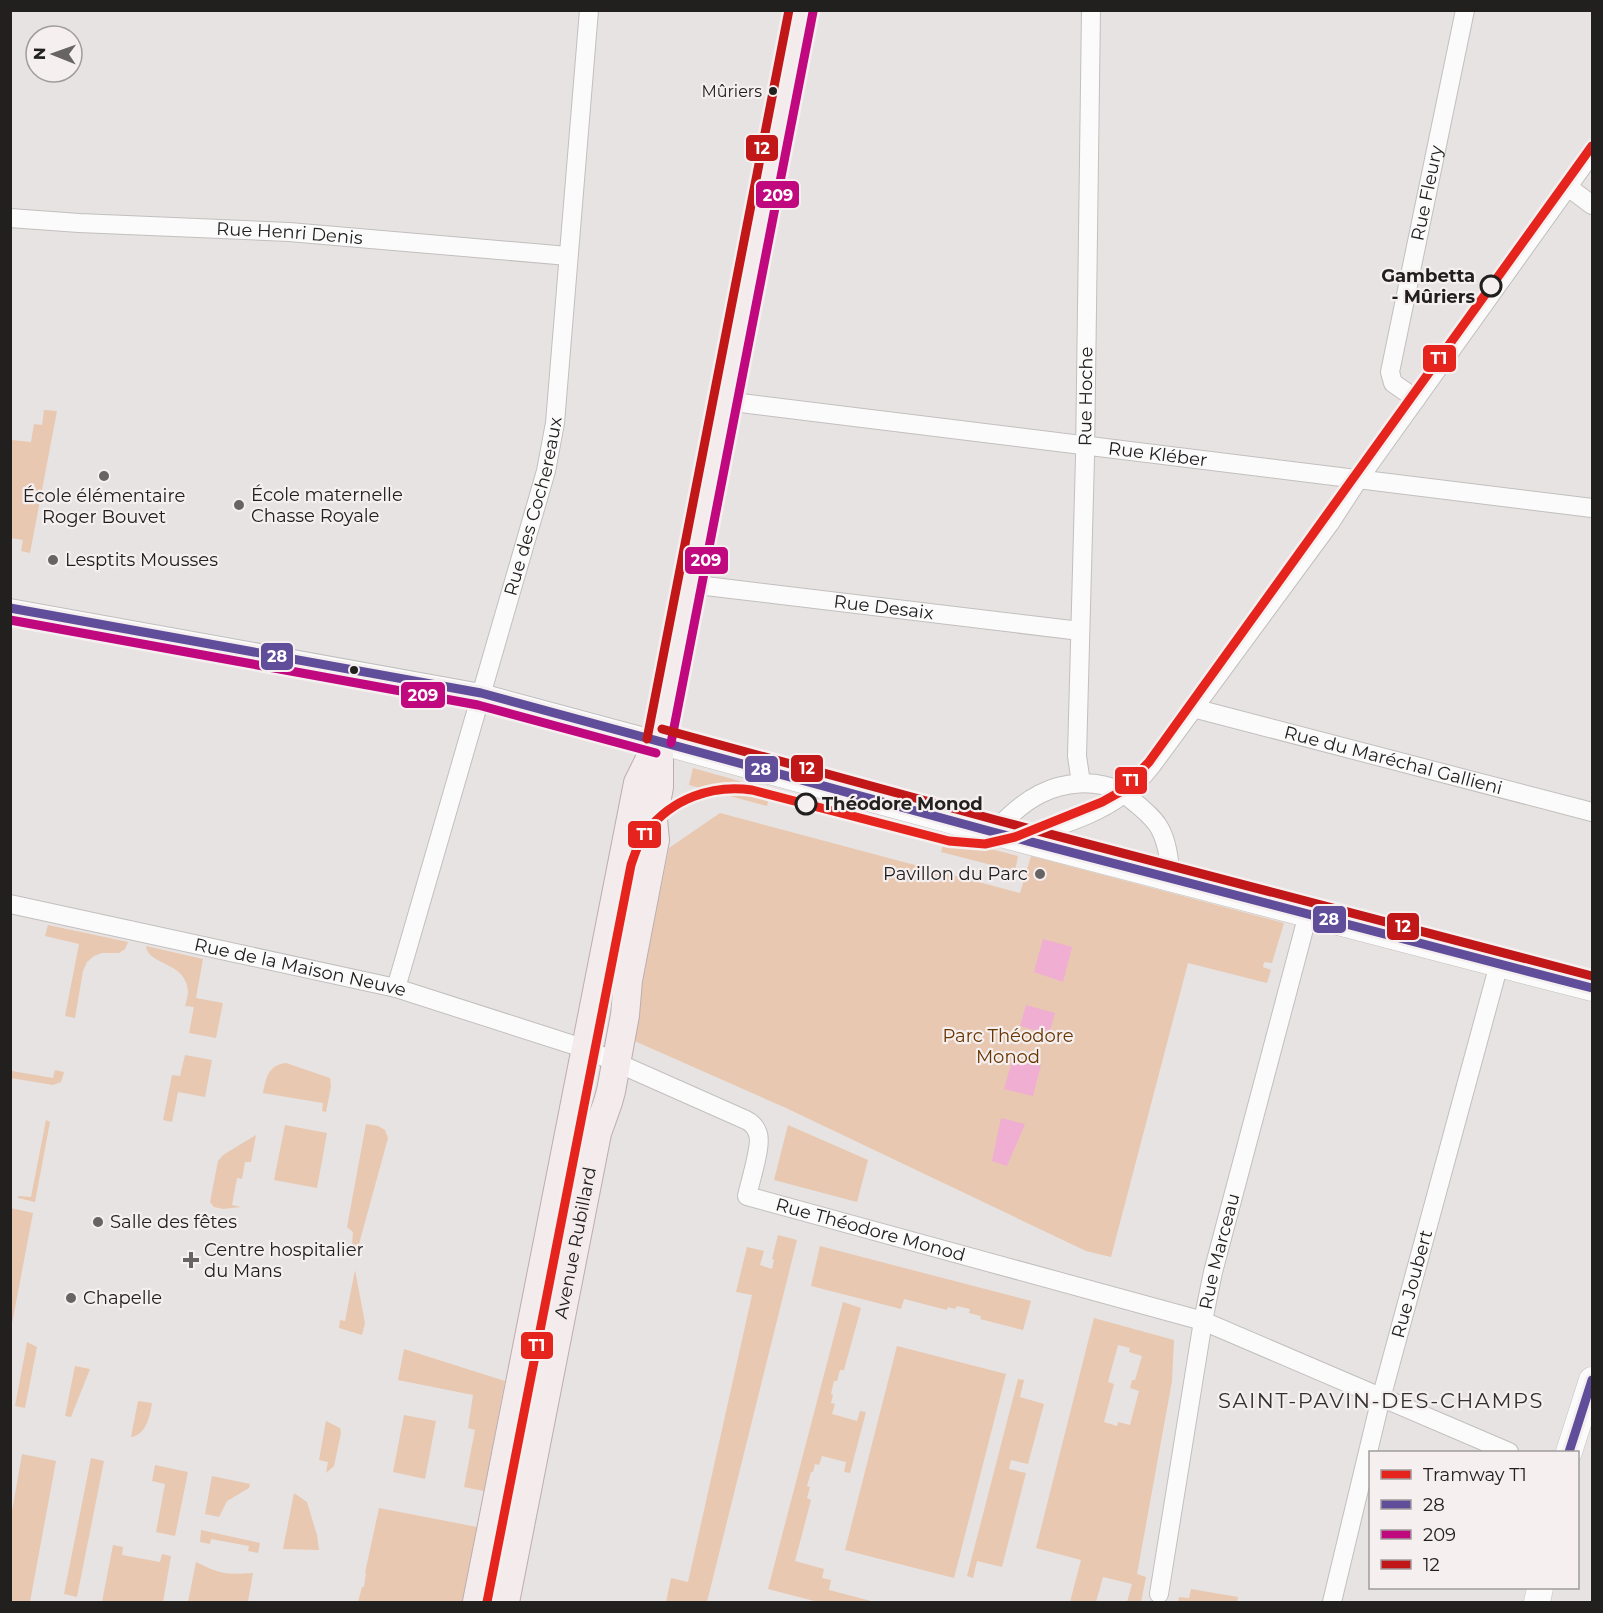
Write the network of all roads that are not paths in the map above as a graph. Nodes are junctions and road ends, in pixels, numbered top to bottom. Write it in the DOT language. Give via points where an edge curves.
graph roads {
  1 [pos="589,10"];
  2 [pos="801,10"];
  3 [pos="1091,10"];
  4 [pos="1465,10"];
  5 [pos="1593,153"];
  6 [pos="1568,187"];
  7 [pos="1593,205"];
  8 [pos="10,219"];
  9 [pos="568,256"];
  10 [pos="1416,399"];
  11 [pos="725,401"];
  12 [pos="1086,446"];
  13 [pos="1358,480"];
  14 [pos="1593,508"];
  15 [pos="689,584"];
  16 [pos="10,608"];
  17 [pos="1080,631"];
  18 [pos="481,693"];
  19 [pos="1193,708"];
  20 [pos="659,741"];
  21 [pos="1081,783"];
  22 [pos="1124,794"];
  23 [pos="1593,812"];
  24 [pos="993,832"];
  25 [pos="1022,839"];
  26 [pos="1171,878"];
  27 [pos="10,904"];
  28 [pos="1308,914"];
  29 [pos="1499,964"];
  30 [pos="396,988"];
  31 [pos="1593,988"];
  32 [pos="586,1049"];
  33 [pos="619,1064"];
  34 [pos="1203,1321"];
  35 [pos="1593,1380"];
  36 [pos="1382,1398"];
  37 [pos="1369,1451"];
  38 [pos="1369,1451"];
  39 [pos="1507,1451"];
  40 [pos="1569,1451"];
  41 [pos="1159,1594"];
  42 [pos="477,1602"];
  43 [pos="505,1602"];
  44 [pos="1332,1602"];
  1 -- 9 [label="street, Rue des Cochereaux"];
  2 -- 11 [label="main road, Avenue Rubillard"];
  3 -- 12 [label="street, Rue Hoche"];
  4 -- 10 [label="street, Rue Fleury" via="1390,372 1393,383"];
  5 -- 6 [label="street"];
  6 -- 7 [label="street"];
  6 -- 10 [label="street"];
  8 -- 9 [label="street, Rue Henri Denis" via="289,232"];
  9 -- 18 [label="street, Rue des Cochereaux" via="555,423 546,471"];
  10 -- 13 [label="street"];
  11 -- 12 [label="street, Rue Kléber"];
  11 -- 15 [label="main road, Avenue Rubillard"];
  12 -- 13 [label="street, Rue Kléber"];
  12 -- 17 [label="street, Rue Hoche"];
  13 -- 14 [label="street, Rue Kléber"];
  13 -- 19 [label="street"];
  15 -- 17 [label="street, Rue Desaix"];
  15 -- 20 [label="main road, Avenue Rubillard"];
  16 -- 18 [label="street"];
  17 -- 21 [label="street, Rue Hoche" via="1077,756"];
  18 -- 20 [label="street"];
  18 -- 30 [label="street, Rue des Cochereaux"];
  19 -- 22 [label="street" via="1152,765"];
  19 -- 23 [label="street, Rue du Maréchal Gallieni"];
  20 -- 24 [label="street"];
  20 -- 32 [label="main road, Avenue Rubillard" via="638,783"];
  20 -- 33 [label="main road, Avenue Rubillard" via="655,840 628,980"];
  21 -- 22 [label="street"];
  21 -- 24 [label="street" via="1065,784 1038,795"];
  22 -- 25 [label="street" via="1103,807"];
  22 -- 26 [label="street" via="1159,827"];
  24 -- 25 [label="street"];
  25 -- 26 [label="street"];
  26 -- 28 [label="street"];
  27 -- 30 [label="street, Rue de la Maison Neuve"];
  28 -- 29 [label="street"];
  28 -- 34 [label="street, Rue Marceau"];
  29 -- 31 [label="street"];
  29 -- 36 [label="street, Rue Joubert"];
  30 -- 32 [label="street, Rue de la Maison Neuve"];
  32 -- 33 [label="street"];
  32 -- 42 [label="main road, Avenue Rubillard"];
  33 -- 34 [label="street, Rue Théodore Monod" via="753,1125 759,1142 747,1196"];
  33 -- 43 [label="main road, Avenue Rubillard" via="597,1133"];
  34 -- 36 [label="street"];
  34 -- 41 [label="street, Rue Marceau"];
  35 -- 40 [label="street"];
  36 -- 38 [label="street, Rue Joubert"];
  36 -- 39 [label="street"];
  37 -- 44 [label="street, Rue Joubert"];
}
